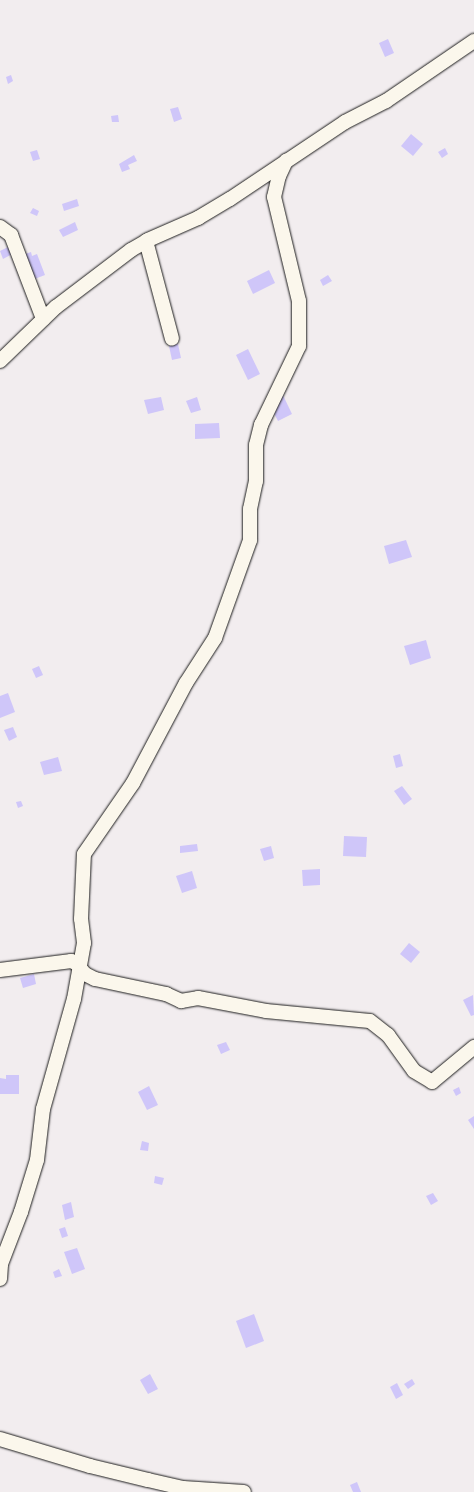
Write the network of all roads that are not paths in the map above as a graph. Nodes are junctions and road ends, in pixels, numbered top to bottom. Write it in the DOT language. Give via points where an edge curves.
graph roads {
  1 [pos="474,41"];
  2 [pos="286,161"];
  3 [pos="0,227"];
  4 [pos="146,241"];
  5 [pos="43,319"];
  6 [pos="172,339"];
  7 [pos="0,361"];
  8 [pos="80,967"];
  9 [pos="0,970"];
  10 [pos="474,1047"];
  11 [pos="0,1279"];
  12 [pos="0,1439"];
  13 [pos="199,1490"];
  14 [pos="244,1492"];
  1 -- 2 [label="street" via="386,101 345,122"];
  2 -- 4 [label="street" via="198,218"];
  2 -- 8 [label="street" via="274,197 299,301 299,346 261,424 256,445 256,481 250,509 250,540 215,638 186,683 133,783 84,854 81,874 84,943"];
  3 -- 5 [label="street" via="11,234"];
  4 -- 5 [label="street" via="109,266"];
  4 -- 6 [label="street"];
  5 -- 7 [label="street"];
  8 -- 9 [label="street" via="71,961"];
  8 -- 10 [label="street" via="85,974 95,979 166,994 181,1001 198,998 266,1011 370,1021 388,1036 414,1071 432,1082"];
  8 -- 11 [label="street" via="74,998 43,1109 37,1160 2,1264"];
  12 -- 13 [label="street" via="90,1466"];
  13 -- 14 [label="street"];
}
